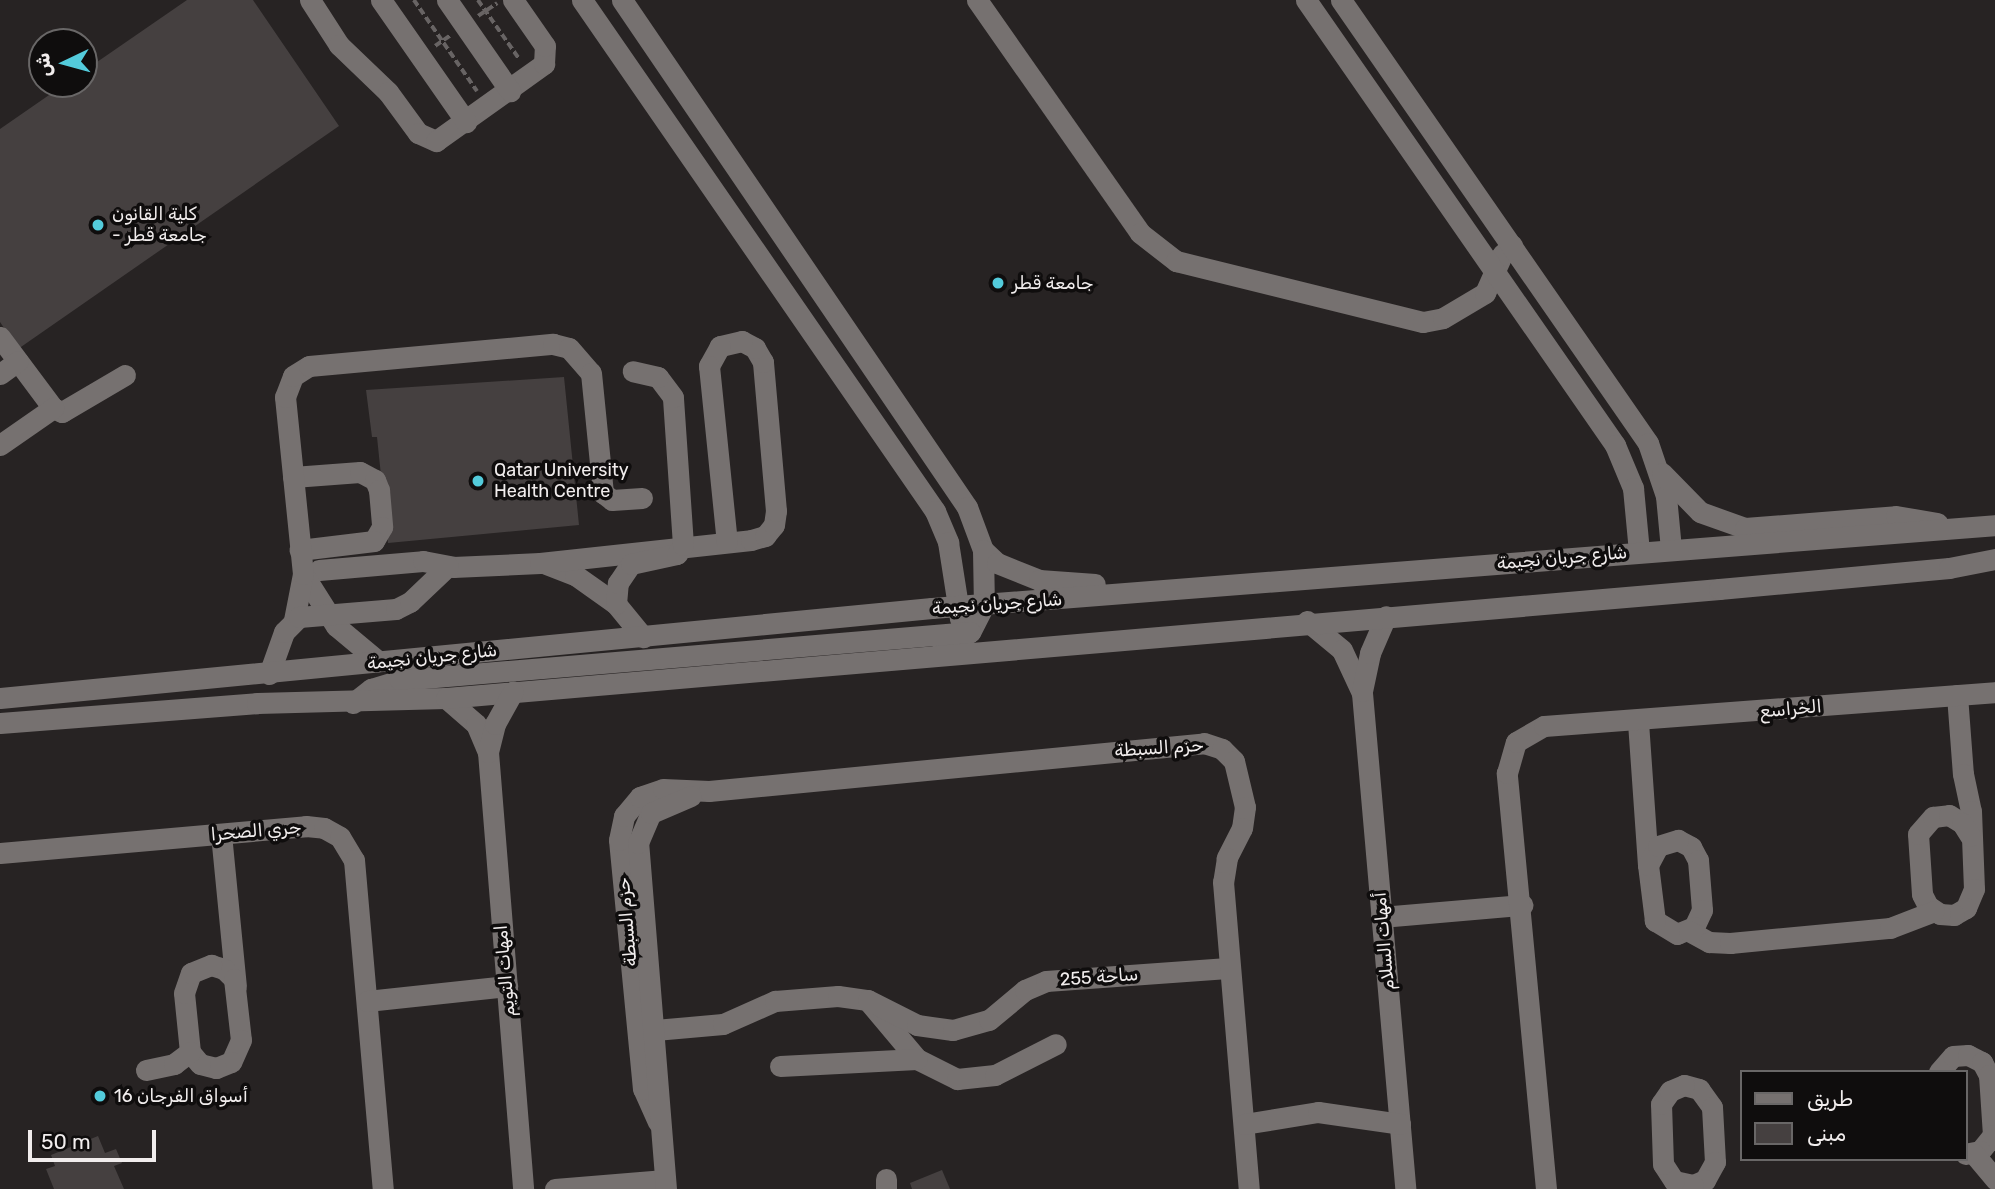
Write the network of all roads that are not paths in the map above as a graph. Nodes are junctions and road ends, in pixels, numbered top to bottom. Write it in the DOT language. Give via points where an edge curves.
graph roads {
  1 [pos="310,0"];
  2 [pos="381,0"];
  3 [pos="446,0"];
  4 [pos="513,0"];
  5 [pos="582,0"];
  6 [pos="622,0"];
  7 [pos="977,0"];
  8 [pos="1306,0"];
  9 [pos="1341,0"];
  10 [pos="1359,25"];
  11 [pos="1335,41"];
  12 [pos="510,91"];
  13 [pos="466,122"];
  14 [pos="1512,245"];
  15 [pos="1496,276"];
  16 [pos="830,309"];
  17 [pos="805,326"];
  18 [pos="0,337"];
  19 [pos="18,361"];
  20 [pos="0,374"];
  21 [pos="125,375"];
  22 [pos="633,376"];
  23 [pos="53,408"];
  24 [pos="0,445"];
  25 [pos="1659,469"];
  26 [pos="293,477"];
  27 [pos="642,498"];
  28 [pos="1995,525"];
  29 [pos="1949,529"];
  30 [pos="727,542"];
  31 [pos="683,545"];
  32 [pos="1671,549"];
  33 [pos="300,550"];
  34 [pos="983,550"];
  35 [pos="1639,552"];
  36 [pos="1995,559"];
  37 [pos="540,563"];
  38 [pos="448,566"];
  39 [pos="391,570"];
  40 [pos="314,576"];
  41 [pos="421,589"];
  42 [pos="1199,589"];
  43 [pos="616,604"];
  44 [pos="984,606"];
  45 [pos="956,607"];
  46 [pos="326,613"];
  47 [pos="1386,616"];
  48 [pos="294,620"];
  49 [pos="1307,621"];
  50 [pos="970,632"];
  51 [pos="643,637"];
  52 [pos="1000,649"];
  53 [pos="936,655"];
  54 [pos="377,662"];
  55 [pos="269,674"];
  56 [pos="513,692"];
  57 [pos="1995,692"];
  58 [pos="1362,693"];
  59 [pos="1957,695"];
  60 [pos="0,698"];
  61 [pos="446,698"];
  62 [pos="353,703"];
  63 [pos="1638,722"];
  64 [pos="0,723"];
  65 [pos="488,752"];
  66 [pos="1963,774"];
  67 [pos="1647,808"];
  68 [pos="1941,815"];
  69 [pos="221,834"];
  70 [pos="1970,836"];
  71 [pos="1671,840"];
  72 [pos="0,853"];
  73 [pos="1648,865"];
  74 [pos="1522,905"];
  75 [pos="1934,911"];
  76 [pos="1381,917"];
  77 [pos="230,928"];
  78 [pos="1689,931"];
  79 [pos="204,965"];
  80 [pos="1228,968"];
  81 [pos="236,986"];
  82 [pos="507,986"];
  83 [pos="643,995"];
  84 [pos="868,1000"];
  85 [pos="367,1001"];
  86 [pos="655,1030"];
  87 [pos="1056,1044"];
  88 [pos="190,1052"];
  89 [pos="917,1059"];
  90 [pos="780,1066"];
  91 [pos="146,1070"];
  92 [pos="1940,1070"];
  93 [pos="658,1122"];
  94 [pos="1244,1124"];
  95 [pos="1400,1124"];
  96 [pos="1994,1131"];
  97 [pos="1969,1154"];
  98 [pos="1995,1179"];
  99 [pos="666,1184"];
  100 [pos="383,1189"];
  101 [pos="523,1189"];
  102 [pos="555,1189"];
  103 [pos="1249,1189"];
  104 [pos="1405,1189"];
  105 [pos="1546,1189"];
  1 -- 13 [label="street" via="339,45 388,92 421,137 442,140"];
  2 -- 13 [label="street"];
  3 -- 12 [label="street"];
  4 -- 12 [label="street" via="545,46 544,64"];
  5 -- 17 [label="street"];
  6 -- 16 [label="street"];
  7 -- 15 [label="street" via="1140,233 1176,261 1423,322 1443,318 1485,293"];
  8 -- 11 [label="street"];
  9 -- 10 [label="street"];
  10 -- 11 [label="street"];
  10 -- 14 [label="street"];
  11 -- 15 [label="street"];
  12 -- 13 [label="street"];
  14 -- 15 [label="street" via="1502,255"];
  14 -- 25 [label="street" via="1639,428"];
  15 -- 35 [label="street" via="1624,462 1636,501"];
  16 -- 17 [label="street"];
  16 -- 34 [label="street" via="959,492"];
  17 -- 45 [label="street" via="935,511 952,559"];
  18 -- 19 [label="street"];
  19 -- 20 [label="street"];
  19 -- 23 [label="street"];
  21 -- 23 [label="street" via="73,410"];
  22 -- 31 [label="street" via="654,390 671,425"];
  23 -- 24 [label="street"];
  25 -- 29 [label="street" via="1700,512 1745,528 1896,516 1918,517"];
  25 -- 32 [label="street"];
  26 -- 27 [label="street" via="285,397 289,382 301,370 553,344 576,352 591,373 603,493 612,500"];
  26 -- 33 [label="street"];
  26 -- 33 [label="street" via="360,472 370,476 379,490 382,527 374,541"];
  28 -- 29 [label="street, شارع جريان نجيمة"];
  29 -- 32 [label="street, شارع جريان نجيمة"];
  30 -- 30 [label="street" via="765,536 776,518 763,362 755,348 734,340 720,346 709,366"];
  30 -- 31 [label="street"];
  31 -- 37 [label="street"];
  31 -- 43 [label="street" via="677,555 638,560 625,569"];
  32 -- 35 [label="street, شارع جريان نجيمة"];
  33 -- 40 [label="street"];
  34 -- 42 [label="street" via="1009,569 1060,584 1170,578"];
  34 -- 44 [label="street"];
  35 -- 42 [label="street, شارع جريان نجيمة"];
  36 -- 47 [label="street" via="1800,582"];
  37 -- 38 [label="street"];
  37 -- 43 [label="street" via="575,575"];
  38 -- 39 [label="street" via="430,561"];
  38 -- 41 [label="street"];
  39 -- 40 [label="street"];
  39 -- 41 [label="street"];
  40 -- 46 [label="street"];
  40 -- 48 [label="street"];
  41 -- 46 [label="street" via="396,609"];
  42 -- 44 [label="street, شارع جريان نجيمة"];
  43 -- 51 [label="street"];
  44 -- 45 [label="street, شارع جريان نجيمة"];
  44 -- 50 [label="street"];
  45 -- 50 [label="street"];
  45 -- 51 [label="street, شارع جريان نجيمة"];
  46 -- 48 [label="street"];
  46 -- 54 [label="street"];
  47 -- 49 [label="street"];
  47 -- 58 [label="street, أمهات السلام" via="1370,653"];
  48 -- 55 [label="street" via="284,632"];
  49 -- 52 [label="street"];
  49 -- 58 [label="street, أمهات السلام" via="1342,650"];
  50 -- 52 [label="street"];
  50 -- 53 [label="street"];
  50 -- 62 [label="street" via="400,680 380,685"];
  51 -- 54 [label="street, شارع جريان نجيمة"];
  52 -- 53 [label="street"];
  53 -- 56 [label="street"];
  54 -- 55 [label="street, شارع جريان نجيمة"];
  55 -- 60 [label="street, شارع جريان نجيمة"];
  56 -- 61 [label="street"];
  56 -- 65 [label="street, امهات التويم" via="495,724"];
  57 -- 59 [label="street, الخراسع"];
  58 -- 76 [label="street, أمهات السلام"];
  59 -- 63 [label="street, الخراسع"];
  59 -- 66 [label="street"];
  61 -- 62 [label="street"];
  61 -- 65 [label="street, امهات التويم" via="476,724"];
  62 -- 64 [label="street" via="257,703"];
  63 -- 67 [label="street"];
  63 -- 74 [label="street, الخراسع" via="1544,726 1516,742 1507,762"];
  65 -- 82 [label="street, امهات التويم"];
  66 -- 68 [label="street" via="1955,797"];
  66 -- 70 [label="street" via="1971,811"];
  67 -- 71 [label="street"];
  67 -- 73 [label="street"];
  68 -- 70 [label="street" via="1956,818"];
  68 -- 75 [label="street" via="1922,827 1917,841 1922,894"];
  69 -- 72 [label="street, جري الصحرا"];
  69 -- 77 [label="street"];
  69 -- 85 [label="street, جري الصحرا" via="315,826 333,831 347,844 354,860"];
  70 -- 75 [label="street" via="1974,889 1970,902 1954,915"];
  71 -- 73 [label="street" via="1653,851"];
  71 -- 78 [label="street" via="1685,843 1698,860 1702,910"];
  73 -- 78 [label="street" via="1655,921 1670,933"];
  74 -- 76 [label="street"];
  74 -- 105 [label="street, الخراسع"];
  75 -- 78 [label="street" via="1890,928 1730,943 1709,942"];
  76 -- 95 [label="street, أمهات السلام"];
  77 -- 79 [label="street"];
  77 -- 81 [label="street"];
  79 -- 81 [label="street" via="224,969"];
  79 -- 88 [label="street" via="191,973 184,986"];
  80 -- 83 [label="street, حزم السبطة" via="1224,870 1242,828 1245,807 1238,769 1228,754 1213,745 709,791 651,792 630,805"];
  80 -- 84 [label="street, ساحة 255" via="1046,981 1025,990 989,1020 966,1028 941,1030 917,1025"];
  80 -- 94 [label="street, حزم السبطة"];
  81 -- 88 [label="street" via="241,1040 236,1056 216,1068 200,1064"];
  82 -- 85 [label="street"];
  82 -- 101 [label="street, امهات التويم"];
  83 -- 86 [label="street, حزم السبطة"];
  83 -- 93 [label="street, حزم السبطة" via="643,1089"];
  84 -- 86 [label="street" via="838,996 784,1000 733,1023"];
  84 -- 89 [label="street"];
  85 -- 100 [label="street, جري الصحرا"];
  86 -- 93 [label="street, حزم السبطة"];
  87 -- 89 [label="street" via="983,1079 944,1075"];
  88 -- 91 [label="street" via="174,1064"];
  89 -- 90 [label="street"];
  92 -- 96 [label="street" via="1947,1060 1961,1054 1982,1062 1989,1075"];
  93 -- 99 [label="street, حزم السبطة"];
  94 -- 95 [label="street" via="1318,1112"];
  94 -- 103 [label="street, حزم السبطة"];
  95 -- 104 [label="street, أمهات السلام"];
  96 -- 97 [label="street" via="1986,1147"];
  97 -- 98 [label="street"];
  99 -- 102 [label="street, حزم السبطة"];
}
